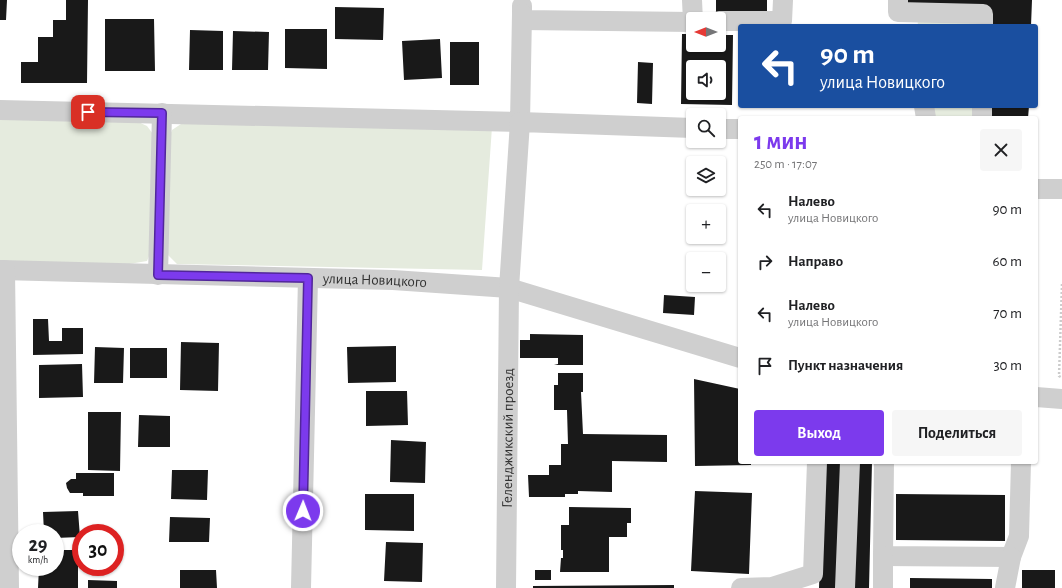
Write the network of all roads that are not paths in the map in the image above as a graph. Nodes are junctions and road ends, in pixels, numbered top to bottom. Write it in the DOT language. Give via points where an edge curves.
graph roads {
  1 [pos="692,0"];
  2 [pos="783,0"];
  3 [pos="898,0"];
  4 [pos="522,7"];
  5 [pos="693,12"];
  6 [pos="915,19"];
  7 [pos="726,21"];
  8 [pos="686,22"];
  9 [pos="983,24"];
  10 [pos="0,110"];
  11 [pos="162,113"];
  12 [pos="520,122"];
  13 [pos="686,128"];
  14 [pos="726,129"];
  15 [pos="738,130"];
  16 [pos="1038,189"];
  17 [pos="1062,189"];
  18 [pos="2,270"];
  19 [pos="158,275"];
  20 [pos="308,278"];
  21 [pos="508,288"];
  22 [pos="738,357"];
  23 [pos="1038,397"];
  24 [pos="1062,399"];
  25 [pos="817,464"];
  26 [pos="850,464"];
  27 [pos="884,464"];
  28 [pos="1020,464"];
  29 [pos="883,556"];
  30 [pos="1011,557"];
  31 [pos="9,588"];
  32 [pos="301,588"];
  33 [pos="506,588"];
  34 [pos="741,588"];
  35 [pos="846,588"];
  36 [pos="882,588"];
  37 [pos="1005,588"];
  1 -- 5 [label="street"];
  2 -- 7 [label="street" via="782,21"];
  3 -- 6 [label="street" via="898,12"];
  4 -- 8 [label="street" via="522,20"];
  4 -- 12 [label="street, Геленджикский проезд"];
  6 -- 9 [label="street" via="983,14"];
  10 -- 11 [label="street"];
  11 -- 12 [label="street"];
  11 -- 19 [label="street"];
  12 -- 13 [label="street"];
  12 -- 21 [label="street, Геленджикский проезд"];
  14 -- 15 [label="street"];
  16 -- 17 [label="street"];
  18 -- 19 [label="street, улица Новицкого"];
  18 -- 31 [label="street"];
  19 -- 20 [label="street, улица Новицкого"];
  20 -- 21 [label="street, улица Новицкого" via="393,280"];
  20 -- 32 [label="street"];
  21 -- 22 [label="street, улица Новицкого"];
  21 -- 33 [label="street, Геленджикский проезд"];
  23 -- 24 [label="street"];
  25 -- 34 [label="street" via="813,574 772,587"];
  26 -- 35 [label="street"];
  27 -- 29 [label="street"];
  28 -- 30 [label="street" via="1019,536"];
  29 -- 30 [label="street"];
  29 -- 36 [label="street"];
  30 -- 37 [label="street"];
}
